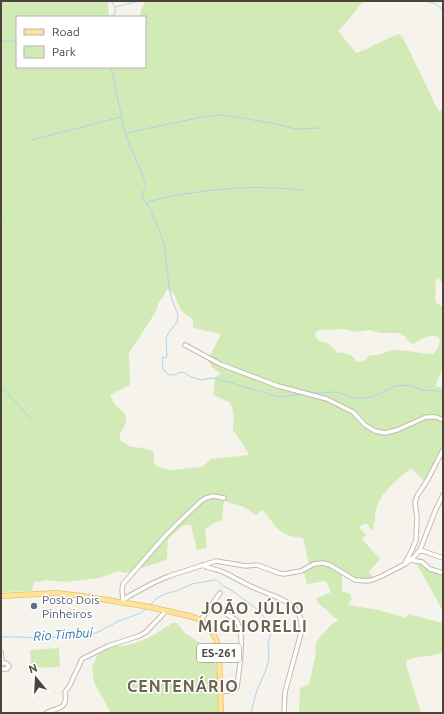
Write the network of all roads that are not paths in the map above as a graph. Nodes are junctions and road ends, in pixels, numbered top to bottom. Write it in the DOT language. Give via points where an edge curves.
graph roads {
  1 [pos="185,345"];
  2 [pos="443,420"];
  3 [pos="443,450"];
  4 [pos="443,495"];
  5 [pos="224,498"];
  6 [pos="420,550"];
  7 [pos="443,558"];
  8 [pos="410,560"];
  9 [pos="405,564"];
  10 [pos="203,565"];
  11 [pos="443,573"];
  12 [pos="220,593"];
  13 [pos="1,596"];
  14 [pos="122,602"];
  15 [pos="212,605"];
  16 [pos="166,611"];
  17 [pos="201,620"];
  18 [pos="1,652"];
  19 [pos="1,663"];
  20 [pos="1,669"];
  21 [pos="220,692"];
  22 [pos="46,713"];
  23 [pos="221,713"];
  24 [pos="284,713"];
  1 -- 2 [label="street" via="233,370 278,386 327,399 353,412 368,428 380,432 397,430 426,417"];
  3 -- 9 [label="street" via="417,496 416,540"];
  4 -- 6 [label="street"];
  5 -- 14 [label="street" via="206,498 180,521 123,584"];
  6 -- 7 [label="street"];
  6 -- 8 [label="street"];
  8 -- 9 [label="street"];
  8 -- 11 [label="street" via="422,562 430,569"];
  9 -- 10 [label="street" via="382,576 363,581 355,580 323,563 284,574 257,565 246,566 216,561"];
  10 -- 14 [label="street" via="153,583"];
  10 -- 24 [label="street" via="284,600 300,615 301,633 285,692"];
  12 -- 15 [label="street"];
  13 -- 14 [label="main road" via="56,594"];
  14 -- 16 [label="main road"];
  15 -- 17 [label="street"];
  15 -- 21 [label="street" via="236,620 241,631 237,687 234,690"];
  16 -- 17 [label="main road"];
  16 -- 22 [label="street" via="146,632 108,646 80,661 65,691 63,706"];
  17 -- 21 [label="main road, ES-261" via="214,634 218,643"];
  18 -- 19 [label="street"];
  19 -- 20 [label="street" via="9,666"];
  21 -- 23 [label="main road, ES-261"];
}
